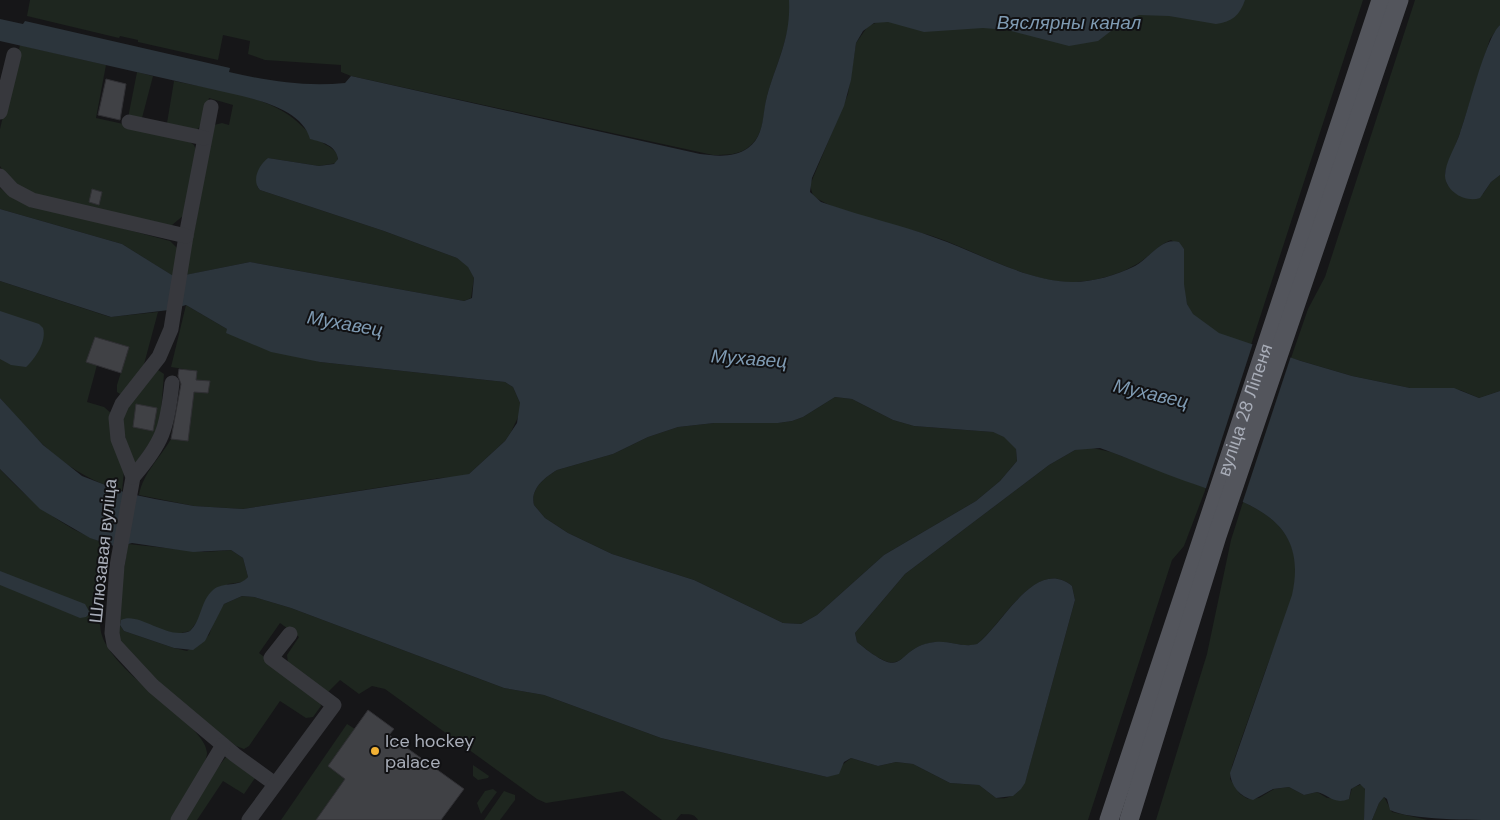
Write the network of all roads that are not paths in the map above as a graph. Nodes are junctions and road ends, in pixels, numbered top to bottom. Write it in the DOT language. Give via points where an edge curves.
graph roads {
  1 [pos="1381,0"];
  2 [pos="1399,0"];
  3 [pos="14,55"];
  4 [pos="211,107"];
  5 [pos="0,112"];
  6 [pos="130,122"];
  7 [pos="204,138"];
  8 [pos="0,176"];
  9 [pos="186,236"];
  10 [pos="1291,296"];
  11 [pos="172,383"];
  12 [pos="132,481"];
  13 [pos="1210,534"];
  14 [pos="290,634"];
  15 [pos="223,745"];
  16 [pos="275,784"];
  17 [pos="178,820"];
  18 [pos="249,820"];
  19 [pos="1110,820"];
  20 [pos="1129,820"];
  1 -- 10 [label="main road, вуліца 28 Ліпеня"];
  2 -- 10 [label="main road, вуліца 28 Ліпеня"];
  3 -- 5 [label="street"];
  4 -- 7 [label="street, Шлюзавая вуліца"];
  6 -- 7 [label="street"];
  7 -- 9 [label="street, Шлюзавая вуліца"];
  8 -- 9 [label="street" via="13,190 32,200"];
  9 -- 12 [label="street, Шлюзавая вуліца" via="171,329 159,357 122,404 116,418 118,439"];
  10 -- 13 [label="main road, вуліца 28 Ліпеня"];
  11 -- 12 [label="street" via="168,419 161,439"];
  12 -- 15 [label="street, Шлюзавая вуліца" via="117,566 114,644 153,686"];
  13 -- 19 [label="main road, вуліца 28 Ліпеня"];
  13 -- 20 [label="main road, вуліца 28 Ліпеня"];
  14 -- 16 [label="street" via="272,658 334,705"];
  15 -- 16 [label="street, Шлюзавая вуліца"];
  15 -- 17 [label="street"];
  16 -- 18 [label="street"];
}
